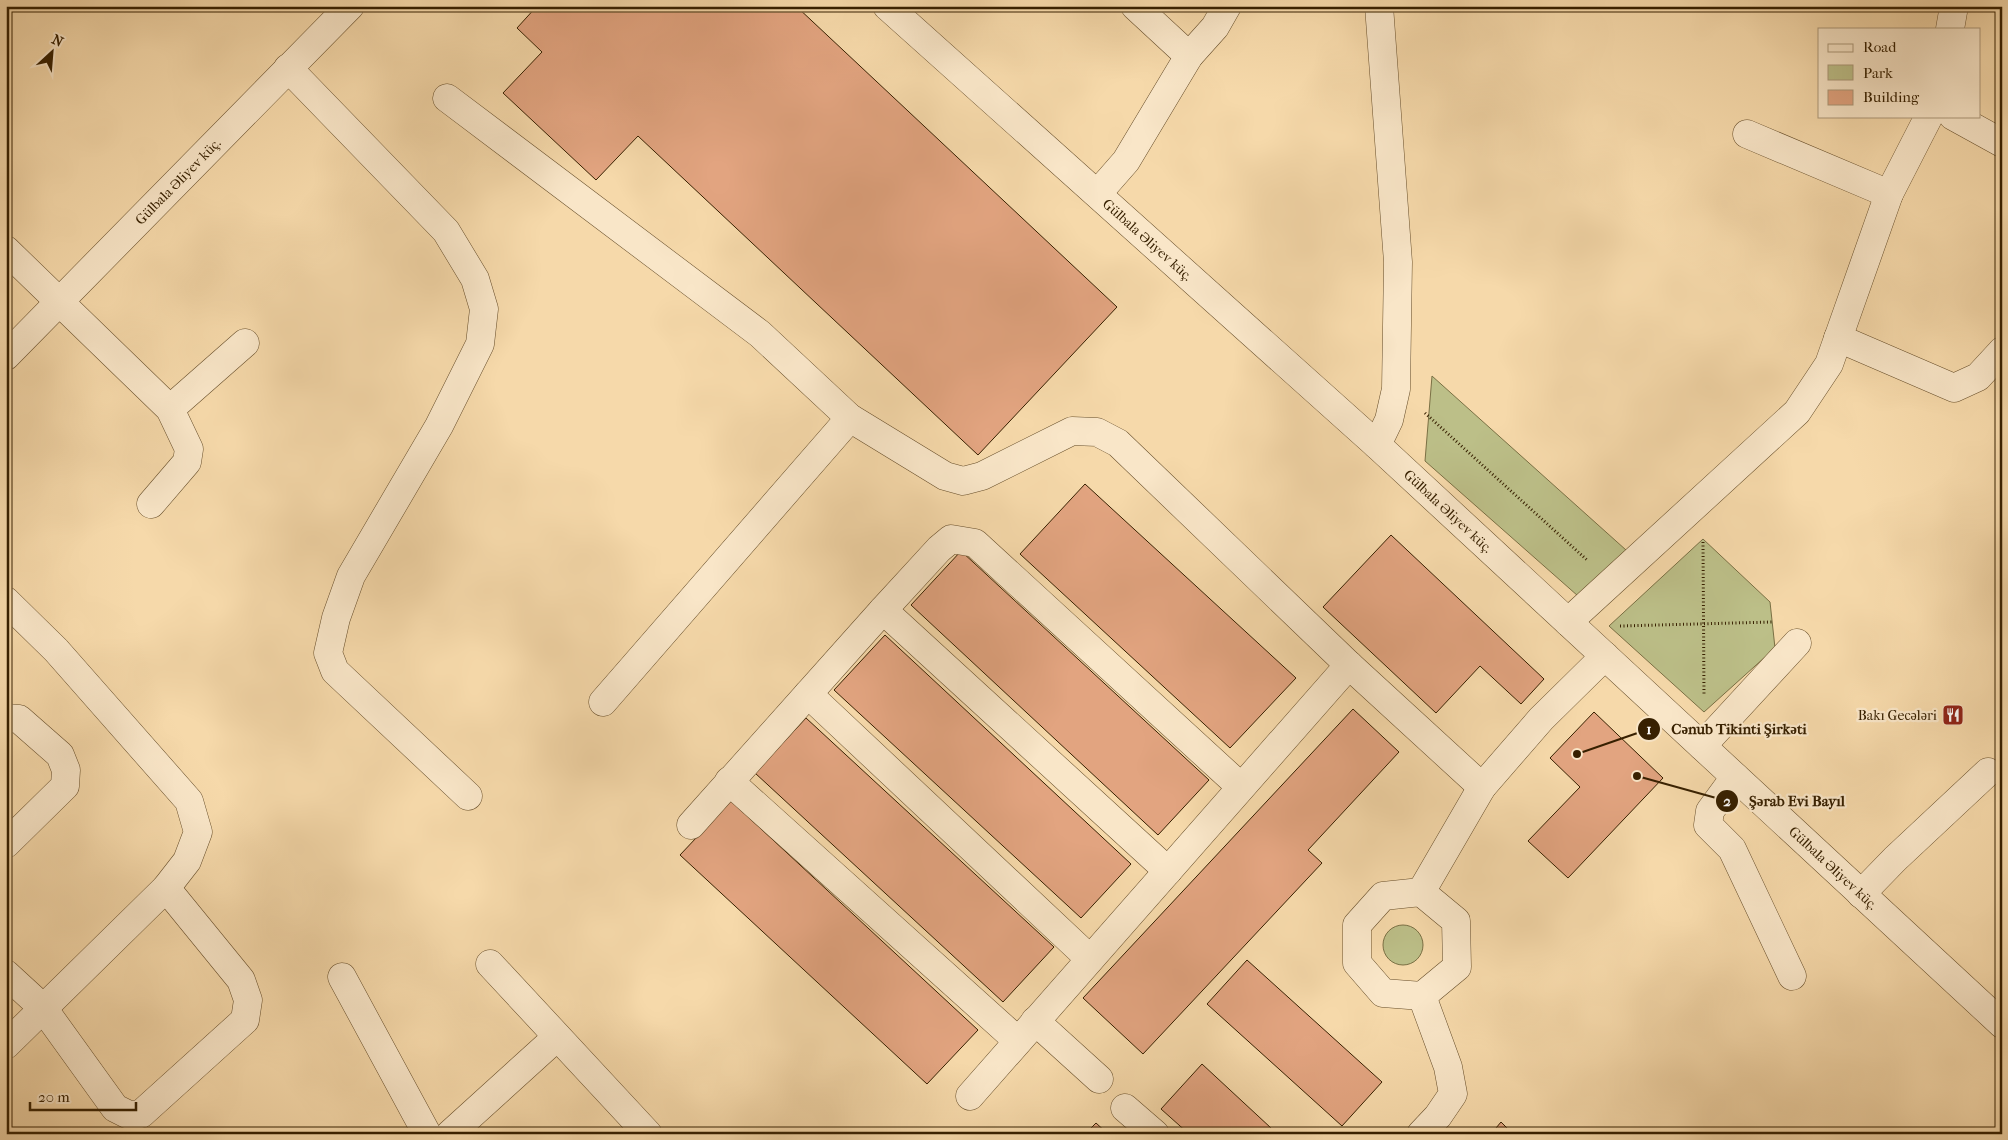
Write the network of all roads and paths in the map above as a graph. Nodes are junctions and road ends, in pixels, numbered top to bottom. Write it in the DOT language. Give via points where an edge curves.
graph roads {
  1 [pos="350,6"];
  2 [pos="888,6"];
  3 [pos="1135,6"];
  4 [pos="1227,6"];
  5 [pos="1379,6"];
  6 [pos="1954,6"];
  7 [pos="1950,28"];
  8 [pos="1189,56"];
  9 [pos="288,68"];
  10 [pos="447,98"];
  11 [pos="1928,118"];
  12 [pos="1957,118"];
  13 [pos="1747,134"];
  14 [pos="2002,143"];
  15 [pos="1098,193"];
  16 [pos="1889,194"];
  17 [pos="6,250"];
  18 [pos="60,301"];
  19 [pos="1838,338"];
  20 [pos="245,343"];
  21 [pos="2002,351"];
  22 [pos="6,356"];
  23 [pos="1396,389"];
  24 [pos="170,409"];
  25 [pos="850,418"];
  26 [pos="1377,445"];
  27 [pos="151,504"];
  28 [pos="1681,518"];
  29 [pos="1611,582"];
  30 [pos="6,601"];
  31 [pos="883,610"];
  32 [pos="1568,622"];
  33 [pos="1704,623"];
  34 [pos="1619,626"];
  35 [pos="1796,643"];
  36 [pos="1605,656"];
  37 [pos="1349,665"];
  38 [pos="808,694"];
  39 [pos="603,702"];
  40 [pos="6,718"];
  41 [pos="1702,746"];
  42 [pos="1988,772"];
  43 [pos="1735,777"];
  44 [pos="729,781"];
  45 [pos="1241,787"];
  46 [pos="1482,787"];
  47 [pos="468,796"];
  48 [pos="691,825"];
  49 [pos="6,844"];
  50 [pos="1168,870"];
  51 [pos="166,888"];
  52 [pos="1421,892"];
  53 [pos="1861,894"];
  54 [pos="1090,958"];
  55 [pos="490,964"];
  56 [pos="6,974"];
  57 [pos="1792,976"];
  58 [pos="342,977"];
  59 [pos="1422,996"];
  60 [pos="43,1008"];
  61 [pos="2002,1024"];
  62 [pos="1027,1031"];
  63 [pos="557,1037"];
  64 [pos="6,1046"];
  65 [pos="1099,1079"];
  66 [pos="970,1096"];
  67 [pos="1125,1108"];
  68 [pos="427,1134"];
  69 [pos="450,1134"];
  70 [pos="648,1134"];
  71 [pos="1155,1134"];
  72 [pos="1421,1134"];
  1 -- 9 [label="street, Gülbala Əliyev küç."];
  2 -- 15 [label="street, Gülbala Əliyev küç."];
  3 -- 8 [label="street"];
  4 -- 8 [label="street" via="1215,27"];
  5 -- 23 [label="street" via="1398,262"];
  6 -- 7 [label="street"];
  8 -- 15 [label="street" via="1126,161"];
  9 -- 18 [label="street, Gülbala Əliyev küç."];
  9 -- 47 [label="street" via="446,231 475,279 484,309 480,344 439,426 351,576 328,653 335,671"];
  10 -- 25 [label="street" via="760,334"];
  11 -- 16 [label="street"];
  12 -- 14 [label="street"];
  13 -- 16 [label="street"];
  15 -- 26 [label="street, Gülbala Əliyev küç."];
  16 -- 19 [label="street"];
  17 -- 18 [label="street"];
  18 -- 22 [label="street, Gülbala Əliyev küç."];
  18 -- 24 [label="street"];
  19 -- 21 [label="street" via="1954,388 1978,377"];
  19 -- 28 [label="street" via="1829,364 1797,412"];
  20 -- 24 [label="street"];
  23 -- 26 [label="street" via="1389,420"];
  23 -- 29 [label="path"];
  24 -- 27 [label="street" via="188,450 187,462"];
  25 -- 37 [label="street" via="945,476 963,481 982,476 1072,431 1097,432 1118,443"];
  25 -- 39 [label="street"];
  26 -- 32 [label="street, Gülbala Əliyev küç."];
  28 -- 29 [label="street"];
  28 -- 33 [label="path" via="1703,539"];
  29 -- 32 [label="street"];
  30 -- 51 [label="street" via="56,650 189,801 198,832 187,861"];
  31 -- 38 [label="street"];
  31 -- 45 [label="street" via="951,539 974,544"];
  31 -- 50 [label="street"];
  32 -- 36 [label="street, Gülbala Əliyev küç."];
  33 -- 34 [label="path"];
  33 -- 35 [label="path" via="1773,622"];
  33 -- 41 [label="path"];
  35 -- 41 [label="street"];
  36 -- 41 [label="street, Gülbala Əliyev küç."];
  36 -- 46 [label="street" via="1541,720"];
  37 -- 45 [label="street"];
  37 -- 46 [label="street"];
  38 -- 44 [label="street"];
  38 -- 54 [label="street"];
  40 -- 49 [label="street" via="19,719 60,755 66,770 66,786"];
  41 -- 43 [label="street, Gülbala Əliyev küç."];
  42 -- 53 [label="street"];
  43 -- 53 [label="street, Gülbala Əliyev küç."];
  43 -- 57 [label="street" via="1710,811 1708,826 1732,849"];
  44 -- 48 [label="street"];
  44 -- 62 [label="street"];
  45 -- 50 [label="street"];
  46 -- 52 [label="street"];
  50 -- 54 [label="street"];
  51 -- 60 [label="street"];
  51 -- 60 [label="street" via="241,980 248,1000 245,1020 141,1114 129,1115 115,1108"];
  52 -- 59 [label="street" via="1456,921 1457,966"];
  52 -- 59 [label="street" via="1383,896 1357,925 1357,964 1383,992"];
  53 -- 61 [label="street, Gülbala Əliyev küç."];
  54 -- 62 [label="street"];
  55 -- 63 [label="street"];
  56 -- 60 [label="street"];
  58 -- 68 [label="street"];
  59 -- 72 [label="street" via="1448,1067 1453,1094"];
  60 -- 64 [label="street"];
  62 -- 65 [label="street"];
  62 -- 66 [label="street"];
  63 -- 69 [label="street"];
  63 -- 70 [label="street"];
  67 -- 71 [label="street"];
}
